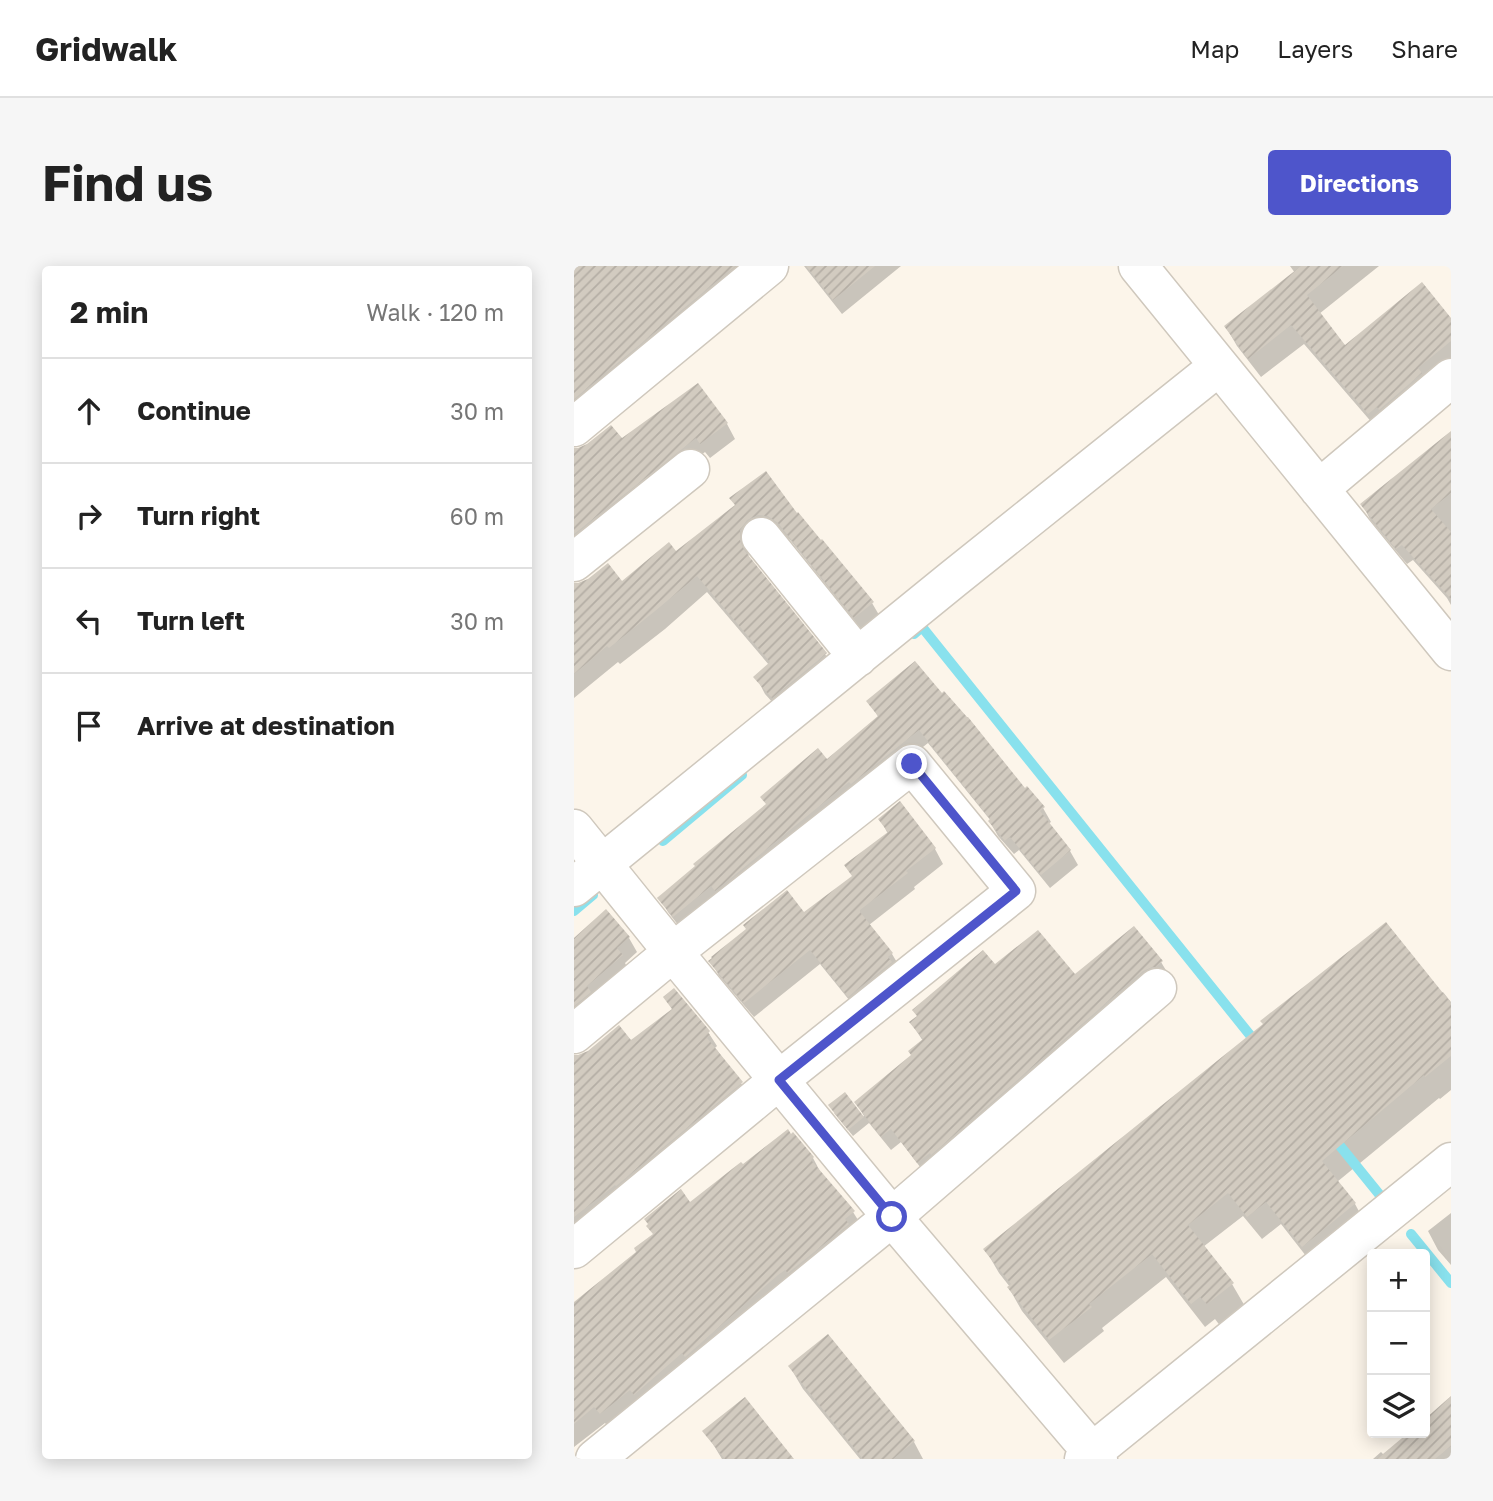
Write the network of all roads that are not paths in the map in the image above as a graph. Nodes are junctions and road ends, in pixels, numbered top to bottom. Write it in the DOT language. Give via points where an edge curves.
graph roads {
  1 [pos="769,266"];
  2 [pos="1138,266"];
  3 [pos="1219,366"];
  4 [pos="1451,378"];
  5 [pos="574,427"];
  6 [pos="690,469"];
  7 [pos="1319,489"];
  8 [pos="761,537"];
  9 [pos="574,562"];
  10 [pos="1449,643"];
  11 [pos="858,657"];
  12 [pos="574,829"];
  13 [pos="588,876"];
  14 [pos="673,952"];
  15 [pos="1157,988"];
  16 [pos="574,1034"];
  17 [pos="779,1080"];
  18 [pos="1451,1162"];
  19 [pos="892,1217"];
  20 [pos="574,1249"];
  21 [pos="1091,1457"];
  22 [pos="595,1459"];
  1 -- 5 [label="street"];
  2 -- 3 [label="street"];
  3 -- 7 [label="street"];
  3 -- 11 [label="street"];
  4 -- 7 [label="street"];
  6 -- 9 [label="street"];
  7 -- 10 [label="street"];
  8 -- 11 [label="street"];
  11 -- 13 [label="street"];
  12 -- 13 [label="street"];
  13 -- 14 [label="street"];
  14 -- 16 [label="street"];
  14 -- 17 [label="street"];
  14 -- 17 [label="street" via="912,764 1016,891"];
  15 -- 19 [label="street"];
  17 -- 19 [label="street"];
  17 -- 20 [label="street"];
  18 -- 21 [label="street"];
  19 -- 21 [label="street"];
  19 -- 22 [label="street"];
}
